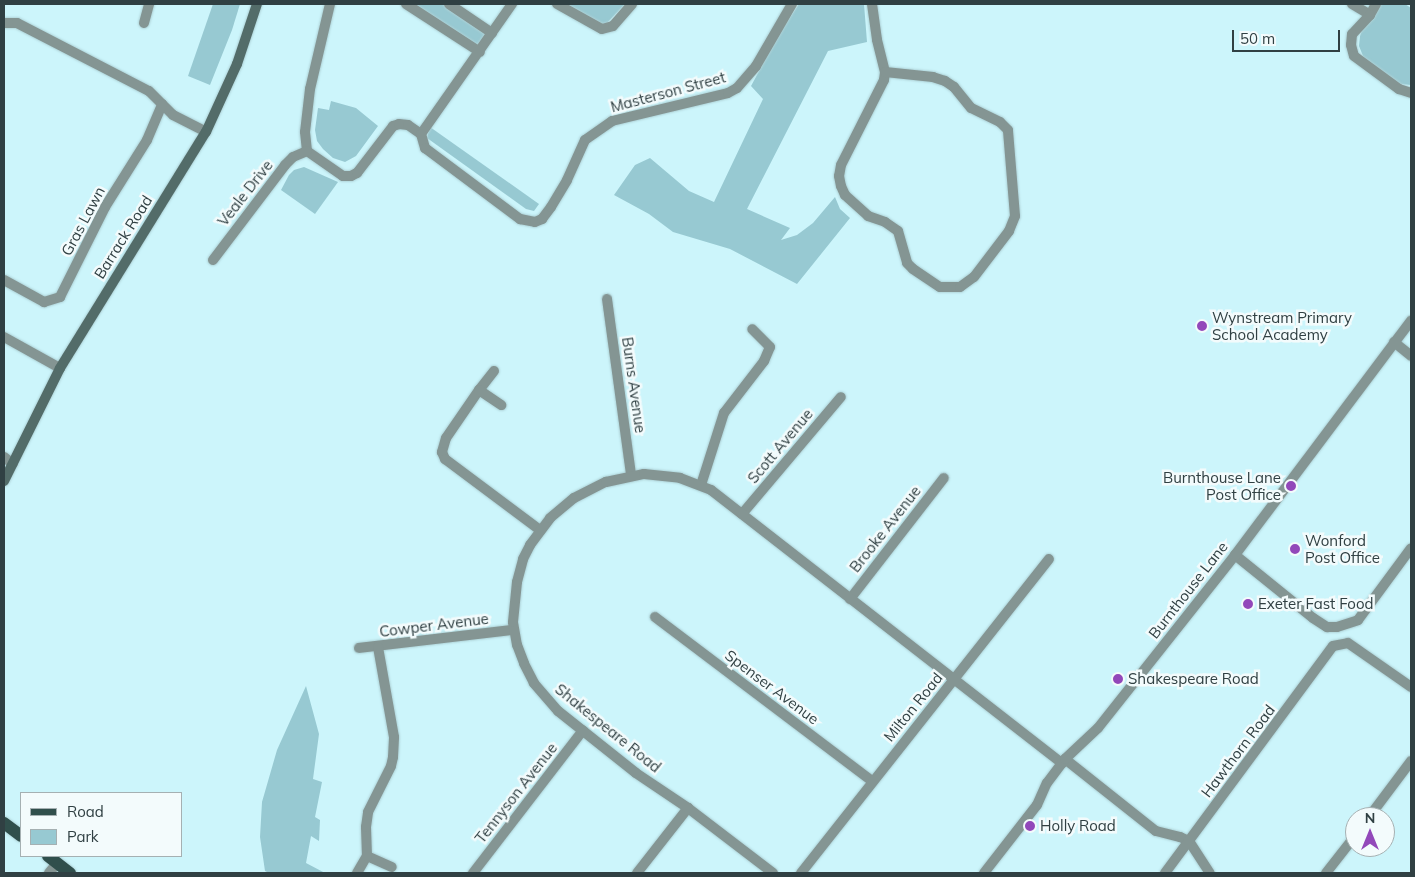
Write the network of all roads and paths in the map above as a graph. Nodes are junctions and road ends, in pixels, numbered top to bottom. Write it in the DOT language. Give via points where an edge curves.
graph roads {
  1 [pos="150,4"];
  2 [pos="257,4"];
  3 [pos="330,4"];
  4 [pos="406,4"];
  5 [pos="449,4"];
  6 [pos="512,4"];
  7 [pos="557,4"];
  8 [pos="632,4"];
  9 [pos="792,4"];
  10 [pos="872,4"];
  11 [pos="1352,4"];
  12 [pos="1376,4"];
  13 [pos="1370,15"];
  14 [pos="4,22"];
  15 [pos="144,23"];
  16 [pos="492,33"];
  17 [pos="480,52"];
  18 [pos="885,72"];
  19 [pos="1411,93"];
  20 [pos="162,104"];
  21 [pos="206,132"];
  22 [pos="421,134"];
  23 [pos="307,151"];
  24 [pos="213,260"];
  25 [pos="4,280"];
  26 [pos="607,299"];
  27 [pos="1411,321"];
  28 [pos="752,329"];
  29 [pos="4,337"];
  30 [pos="1394,342"];
  31 [pos="1411,356"];
  32 [pos="60,368"];
  33 [pos="494,371"];
  34 [pos="479,390"];
  35 [pos="841,397"];
  36 [pos="501,405"];
  37 [pos="4,457"];
  38 [pos="13,464"];
  39 [pos="631,475"];
  40 [pos="944,478"];
  41 [pos="4,481"];
  42 [pos="701,485"];
  43 [pos="742,514"];
  44 [pos="540,530"];
  45 [pos="1411,548"];
  46 [pos="1235,555"];
  47 [pos="1049,559"];
  48 [pos="850,599"];
  49 [pos="655,617"];
  50 [pos="513,630"];
  51 [pos="378,647"];
  52 [pos="359,648"];
  53 [pos="955,680"];
  54 [pos="1411,687"];
  55 [pos="583,730"];
  56 [pos="1064,761"];
  57 [pos="1411,762"];
  58 [pos="872,781"];
  59 [pos="1377,807"];
  60 [pos="688,808"];
  61 [pos="4,822"];
  62 [pos="20,835"];
  63 [pos="1189,842"];
  64 [pos="1345,849"];
  65 [pos="368,856"];
  66 [pos="51,864"];
  67 [pos="392,867"];
  68 [pos="70,873"];
  69 [pos="357,873"];
  70 [pos="473,873"];
  71 [pos="637,873"];
  72 [pos="773,873"];
  73 [pos="801,873"];
  74 [pos="984,873"];
  75 [pos="1165,873"];
  76 [pos="1210,873"];
  77 [pos="1326,873"];
  1 -- 15 [label="street"];
  2 -- 21 [label="street, Barrack Road" via="238,64"];
  3 -- 23 [label="street" via="310,89 304,132"];
  4 -- 17 [label="street"];
  5 -- 16 [label="street"];
  6 -- 16 [label="street"];
  7 -- 8 [label="street" via="602,29 613,26"];
  9 -- 22 [label="street, Masterson Street" via="745,82 728,94 612,121 585,140 555,200 542,219 535,222 520,219 425,148"];
  10 -- 18 [label="street"];
  11 -- 13 [label="street"];
  12 -- 13 [label="street"];
  13 -- 19 [label="street" via="1352,34 1350,46 1354,56 1399,89"];
  14 -- 20 [label="street" via="17,23 124,78 149,91"];
  16 -- 17 [label="street"];
  17 -- 22 [label="street"];
  18 -- 18 [label="street" via="881,88 841,166 839,176 844,195 868,216 898,231 907,263 912,269 940,287 960,287 974,277 1009,232 1015,216 1008,130 1000,122 971,108 945,81"];
  20 -- 21 [label="street" via="173,115"];
  20 -- 25 [label="street, Gras Lawn" via="147,140 105,207 60,296 44,302"];
  21 -- 32 [label="street, Barrack Road"];
  22 -- 23 [label="street" via="408,125 393,126 357,173 350,176 343,176"];
  23 -- 24 [label="street, Veale Drive" via="289,161"];
  26 -- 39 [label="street, Burns Avenue"];
  27 -- 30 [label="street, Burnthouse Lane"];
  28 -- 42 [label="street" via="770,347 764,361 724,413"];
  29 -- 32 [label="street"];
  30 -- 31 [label="street"];
  30 -- 46 [label="street, Burnthouse Lane"];
  32 -- 38 [label="street, Barrack Road"];
  33 -- 34 [label="street"];
  34 -- 36 [label="street"];
  34 -- 44 [label="street" via="446,438 442,452 445,459"];
  35 -- 43 [label="street, Scott Avenue"];
  37 -- 38 [label="street"];
  38 -- 41 [label="street, Barrack Road"];
  39 -- 42 [label="street, Shakespeare Road" via="661,475"];
  39 -- 44 [label="street, Shakespeare Road" via="606,482 574,498"];
  40 -- 48 [label="street, Brooke Avenue"];
  42 -- 43 [label="street, Shakespeare Road"];
  43 -- 48 [label="street, Shakespeare Road"];
  44 -- 50 [label="street, Shakespeare Road" via="518,572"];
  45 -- 46 [label="street" via="1358,620 1337,627 1327,627 1313,618"];
  46 -- 56 [label="street, Burnthouse Lane" via="1098,728"];
  47 -- 53 [label="street, Milton Road"];
  48 -- 53 [label="street, Shakespeare Road"];
  49 -- 58 [label="street, Spenser Avenue"];
  50 -- 51 [label="street, Cowper Avenue"];
  50 -- 55 [label="street, Shakespeare Road" via="534,682 558,711"];
  51 -- 52 [label="street, Cowper Avenue"];
  51 -- 65 [label="street" via="393,747 391,766 366,818"];
  53 -- 56 [label="street, Shakespeare Road"];
  53 -- 58 [label="street, Milton Road"];
  54 -- 63 [label="street, Hawthorn Road" via="1358,648 1348,643 1333,646"];
  55 -- 60 [label="street, Shakespeare Road" via="636,773"];
  55 -- 70 [label="street, Tennyson Avenue"];
  56 -- 63 [label="street" via="1156,831"];
  56 -- 74 [label="street, Burnthouse Lane" via="1047,783 1038,805"];
  57 -- 59 [label="street"];
  58 -- 73 [label="street, Milton Road"];
  60 -- 71 [label="street"];
  60 -- 72 [label="street, Shakespeare Road"];
  61 -- 62 [label="main road"];
  63 -- 75 [label="street, Hawthorn Road"];
  63 -- 76 [label="street"];
  64 -- 77 [label="street"];
  65 -- 67 [label="street"];
  65 -- 69 [label="street"];
  66 -- 68 [label="main road"];
}
